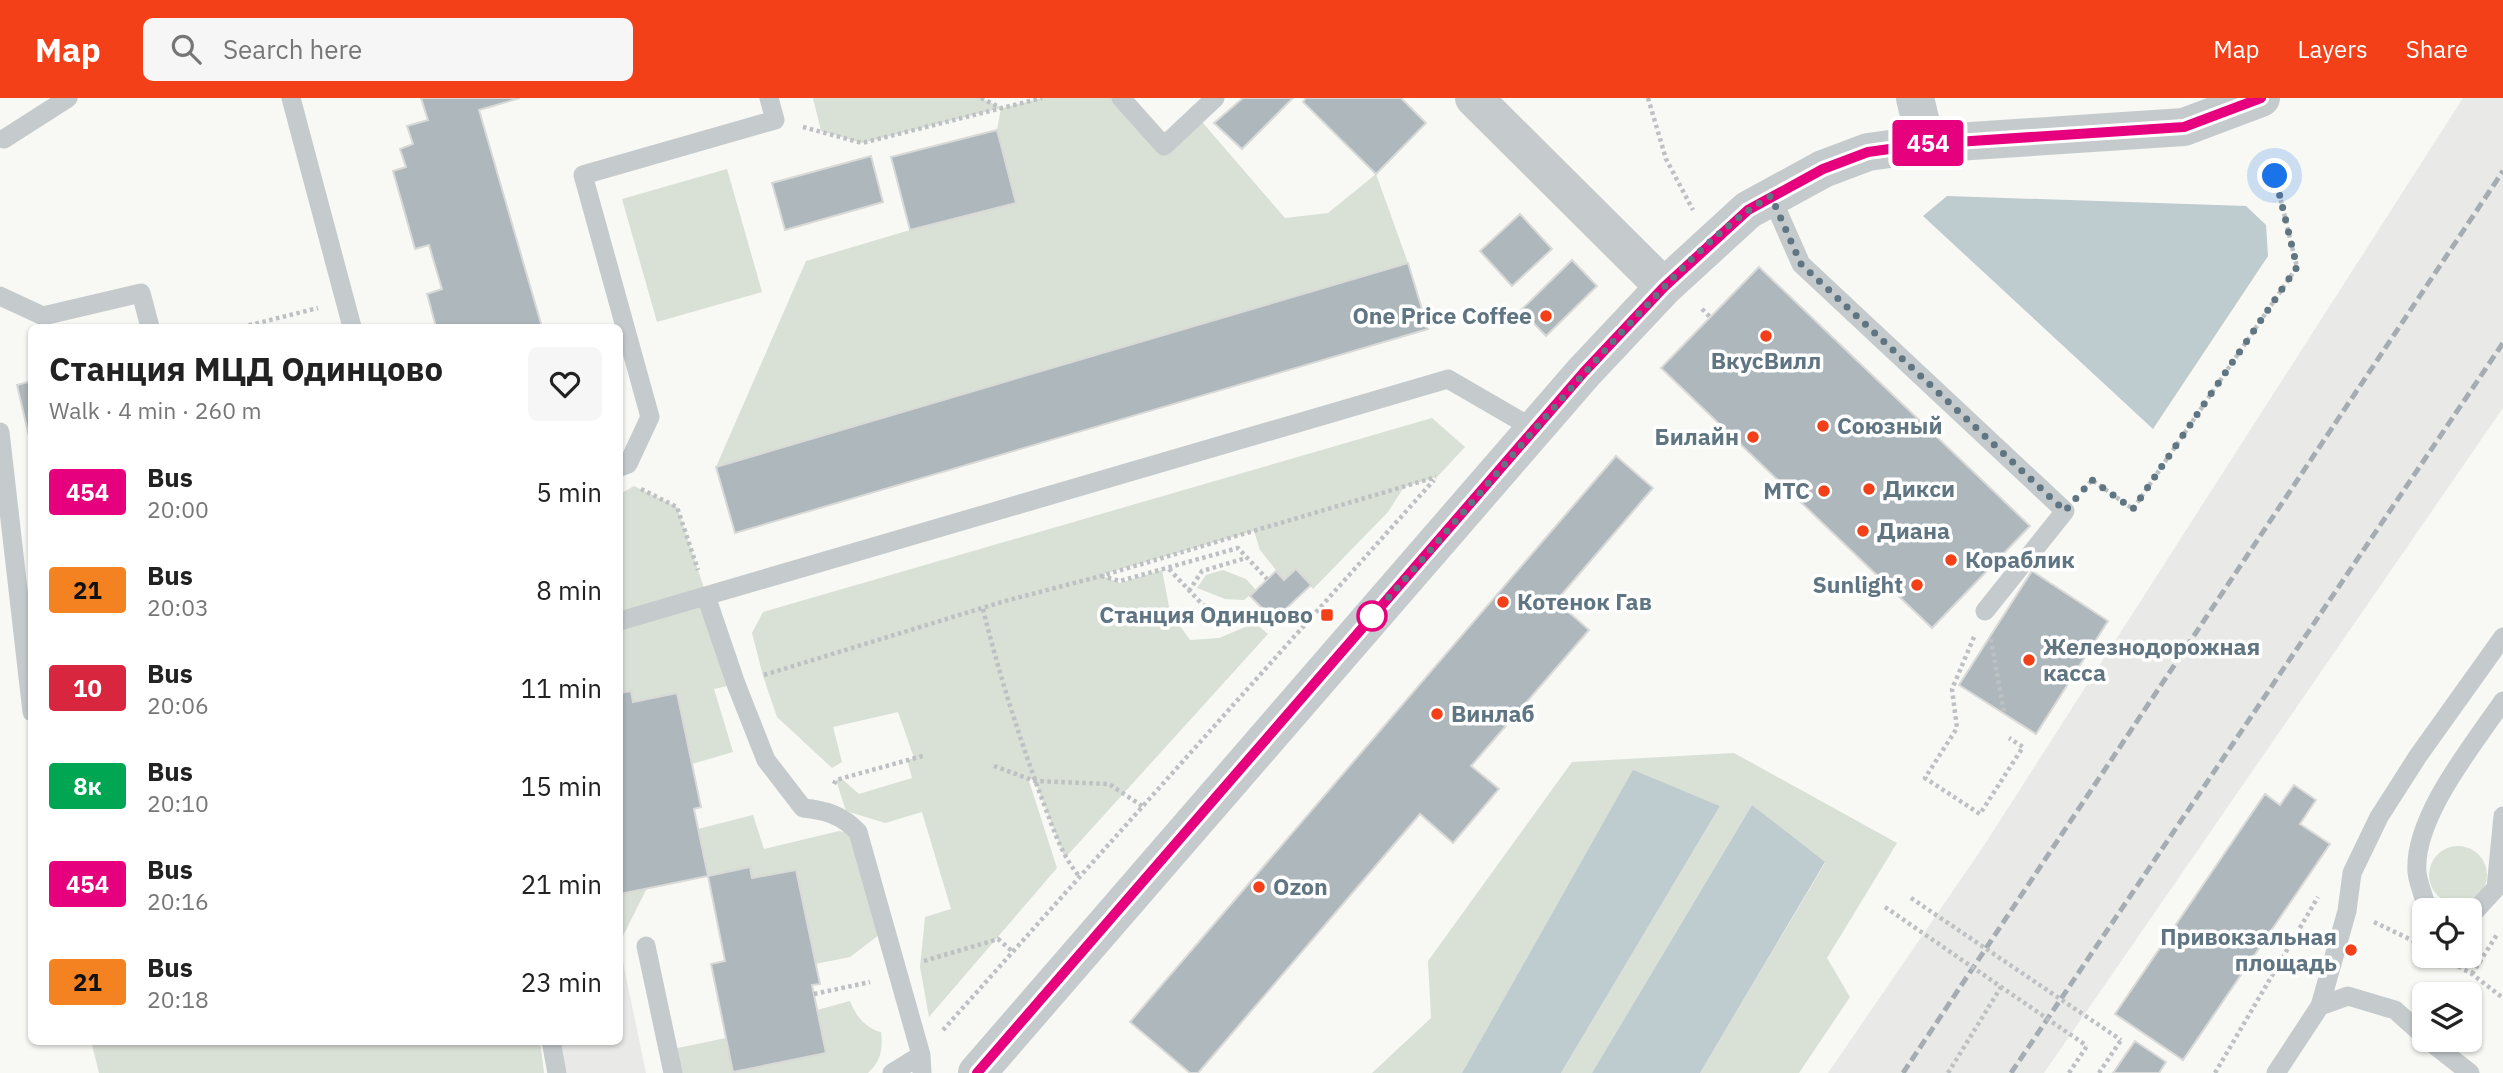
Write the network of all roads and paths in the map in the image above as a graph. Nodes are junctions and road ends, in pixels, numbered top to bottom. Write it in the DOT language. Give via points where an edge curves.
graph roads {
  1 [pos="68,98"];
  2 [pos="291,98"];
  3 [pos="769,98"];
  4 [pos="981,98"];
  5 [pos="1042,98"];
  6 [pos="1121,98"];
  7 [pos="1214,98"];
  8 [pos="1474,98"];
  9 [pos="1648,98"];
  10 [pos="1915,98"];
  11 [pos="2261,98"];
  12 [pos="1002,108"];
  13 [pos="775,120"];
  14 [pos="5,139"];
  15 [pos="1926,144"];
  16 [pos="1666,159"];
  17 [pos="2275,176"];
  18 [pos="1771,196"];
  19 [pos="1664,287"];
  20 [pos="0,296"];
  21 [pos="346,301"];
  22 [pos="1702,309"];
  23 [pos="1710,317"];
  24 [pos="149,324"];
  25 [pos="254,324"];
  26 [pos="351,324"];
  27 [pos="1534,429"];
  28 [pos="0,432"];
  29 [pos="623,466"];
  30 [pos="634,486"];
  31 [pos="2065,511"];
  32 [pos="1234,537"];
  33 [pos="1238,548"];
  34 [pos="1246,558"];
  35 [pos="1168,568"];
  36 [pos="1101,576"];
  37 [pos="1267,579"];
  38 [pos="1189,591"];
  39 [pos="706,596"];
  40 [pos="982,610"];
  41 [pos="1264,610"];
  42 [pos="1985,611"];
  43 [pos="623,620"];
  44 [pos="2503,637"];
  45 [pos="28,677"];
  46 [pos="736,684"];
  47 [pos="2503,701"];
  48 [pos="2004,713"];
  49 [pos="2009,738"];
  50 [pos="926,755"];
  51 [pos="994,766"];
  52 [pos="1035,781"];
  53 [pos="1142,806"];
  54 [pos="822,810"];
  55 [pos="2503,816"];
  56 [pos="1079,876"];
  57 [pos="1911,898"];
  58 [pos="2424,898"];
  59 [pos="2482,903"];
  60 [pos="1885,907"];
  61 [pos="2503,926"];
  62 [pos="646,946"];
  63 [pos="1013,952"];
  64 [pos="921,962"];
  65 [pos="2461,968"];
  66 [pos="2472,974"];
  67 [pos="899,976"];
  68 [pos="2001,987"];
  69 [pos="814,994"];
  70 [pos="2503,998"];
  71 [pos="2320,1006"];
  72 [pos="2412,1025"];
  73 [pos="552,1045"];
  74 [pos="2444,1052"];
  75 [pos="922,1064"];
  76 [pos="557,1073"];
  77 [pos="673,1073"];
  78 [pos="892,1073"];
  79 [pos="977,1073"];
  80 [pos="1948,1073"];
  81 [pos="2069,1073"];
  82 [pos="2099,1073"];
  83 [pos="2276,1073"];
  84 [pos="2470,1073"];
  1 -- 14 [label="lane"];
  2 -- 21 [label="lane"];
  3 -- 13 [label="lane"];
  4 -- 12 [label="path"];
  5 -- 12 [label="path"];
  6 -- 7 [label="lane" via="1164,146"];
  8 -- 19 [label="street"];
  9 -- 16 [label="path"];
  10 -- 15 [label="street"];
  11 -- 15 [label="street" via="2184,127"];
  12 -- 13 [label="path" via="862,143"];
  13 -- 29 [label="lane" via="583,175 650,417"];
  15 -- 18 [label="street" via="1868,152"];
  17 -- 31 [label="path" via="2297,267 2133,509 2092,480"];
  18 -- 19 [label="street" via="1748,210"];
  18 -- 31 [label="lane" via="1801,264"];
  19 -- 27 [label="street"];
  20 -- 24 [label="lane" via="43,316 141,293"];
  21 -- 25 [label="path"];
  21 -- 26 [label="lane"];
  22 -- 23 [label="path"];
  27 -- 39 [label="lane" via="1448,379"];
  27 -- 79 [label="street"];
  28 -- 45 [label="lane"];
  30 -- 39 [label="path" via="677,507"];
  31 -- 42 [label="lane"];
  32 -- 33 [label="path"];
  32 -- 36 [label="path"];
  32 -- 53 [label="path" via="1437,477"];
  33 -- 34 [label="path"];
  33 -- 35 [label="path"];
  34 -- 37 [label="path"];
  34 -- 38 [label="path" via="1202,571"];
  35 -- 36 [label="path" via="1120,581"];
  35 -- 38 [label="path"];
  36 -- 40 [label="path"];
  38 -- 41 [label="path" via="1221,617 1247,621"];
  39 -- 43 [label="lane"];
  39 -- 46 [label="lane"];
  40 -- 46 [label="path"];
  40 -- 52 [label="path"];
  42 -- 48 [label="path"];
  42 -- 49 [label="path" via="1952,689 1957,728 1925,778 1980,814 2023,747"];
  44 -- 71 [label="lane" via="2379,817 2353,873"];
  46 -- 54 [label="lane" via="766,760 803,808"];
  47 -- 58 [label="lane" via="2452,774 2421,838 2417,872"];
  50 -- 54 [label="path" via="836,780"];
  51 -- 52 [label="path"];
  52 -- 53 [label="path" via="1110,785"];
  52 -- 56 [label="path" via="1065,858"];
  53 -- 56 [label="path"];
  54 -- 67 [label="lane" via="849,822 858,832"];
  55 -- 59 [label="lane" via="2496,888"];
  56 -- 63 [label="path"];
  57 -- 82 [label="path, bridge" via="2121,1040"];
  60 -- 68 [label="path, bridge"];
  61 -- 66 [label="path"];
  62 -- 77 [label="lane"];
  63 -- 64 [label="path" via="998,939"];
  63 -- 75 [label="path"];
  65 -- 66 [label="path"];
  66 -- 70 [label="path"];
  67 -- 69 [label="path"];
  67 -- 75 [label="lane"];
  68 -- 80 [label="path"];
  68 -- 81 [label="path, bridge" via="2087,1046"];
  71 -- 72 [label="lane" via="2348,996 2395,1010"];
  71 -- 83 [label="lane"];
  73 -- 76 [label="lane"];
  74 -- 84 [label="lane"];
  75 -- 78 [label="lane"];
}
